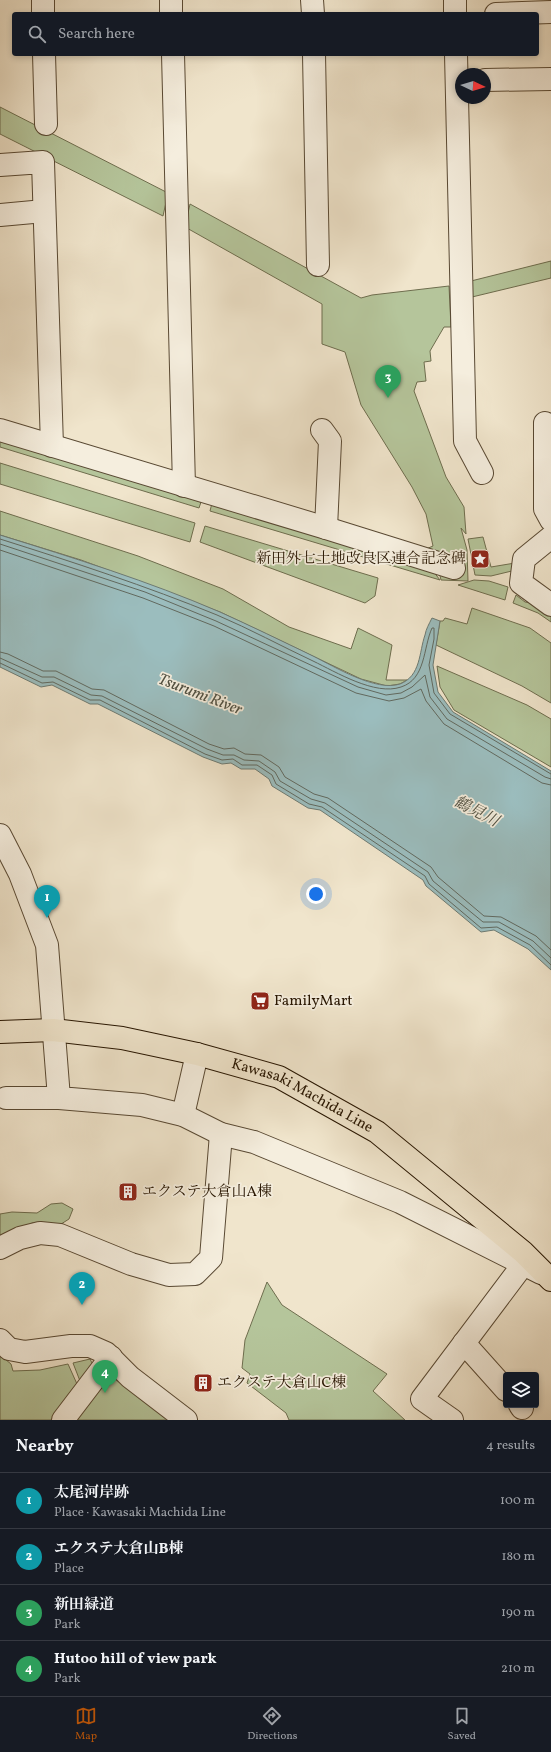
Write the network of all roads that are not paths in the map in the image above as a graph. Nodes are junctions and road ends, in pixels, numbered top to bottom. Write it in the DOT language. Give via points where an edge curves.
graph roads {
  1 [pos="43,0"];
  2 [pos="171,0"];
  3 [pos="312,0"];
  4 [pos="455,0"];
  5 [pos="43,12"];
  6 [pos="171,12"];
  7 [pos="313,12"];
  8 [pos="455,12"];
  9 [pos="539,12"];
  10 [pos="551,12"];
  11 [pos="44,56"];
  12 [pos="172,56"];
  13 [pos="314,56"];
  14 [pos="456,56"];
  15 [pos="458,68"];
  16 [pos="551,79"];
  17 [pos="491,80"];
  18 [pos="459,104"];
  19 [pos="46,124"];
  20 [pos="0,165"];
  21 [pos="44,211"];
  22 [pos="0,215"];
  23 [pos="318,264"];
  24 [pos="544,423"];
  25 [pos="0,430"];
  26 [pos="322,430"];
  27 [pos="52,446"];
  28 [pos="482,473"];
  29 [pos="184,486"];
  30 [pos="551,520"];
  31 [pos="326,528"];
  32 [pos="551,537"];
  33 [pos="454,568"];
  34 [pos="541,591"];
  35 [pos="551,605"];
  36 [pos="0,835"];
  37 [pos="53,1030"];
  38 [pos="0,1032"];
  39 [pos="197,1054"];
  40 [pos="6,1098"];
  41 [pos="59,1098"];
  42 [pos="182,1115"];
  43 [pos="221,1134"];
  44 [pos="0,1248"];
  45 [pos="526,1261"];
  46 [pos="549,1278"];
  47 [pos="0,1340"];
  48 [pos="464,1342"];
  49 [pos="111,1357"];
  50 [pos="503,1387"];
  51 [pos="63,1420"];
  52 [pos="186,1420"];
  53 [pos="452,1420"];
  1 -- 5 [label="street"];
  2 -- 6 [label="street"];
  3 -- 7 [label="street"];
  4 -- 8 [label="street"];
  9 -- 10 [label="street"];
  11 -- 19 [label="street"];
  12 -- 29 [label="street"];
  13 -- 23 [label="street"];
  14 -- 15 [label="street"];
  16 -- 17 [label="street"];
  18 -- 28 [label="street" via="465,441"];
  20 -- 21 [label="street" via="43,162"];
  21 -- 22 [label="street"];
  21 -- 27 [label="street"];
  24 -- 30 [label="street" via="545,509"];
  25 -- 27 [label="street"];
  26 -- 31 [label="street" via="330,441"];
  27 -- 29 [label="street"];
  29 -- 31 [label="street"];
  31 -- 33 [label="street"];
  32 -- 34 [label="street" via="524,559 521,583"];
  34 -- 35 [label="street"];
  36 -- 37 [label="street" via="20,874 47,944"];
  37 -- 38 [label="main road, Kawasaki Machida Line"];
  37 -- 39 [label="main road, Kawasaki Machida Line" via="122,1038"];
  37 -- 41 [label="street"];
  39 -- 42 [label="street"];
  39 -- 45 [label="main road, Kawasaki Machida Line" via="279,1078 377,1132"];
  40 -- 41 [label="street"];
  41 -- 42 [label="street" via="142,1105"];
  42 -- 43 [label="street"];
  43 -- 44 [label="street" via="211,1258 194,1274 169,1275 131,1264 60,1235 40,1233 20,1238"];
  43 -- 45 [label="street" via="254,1142 400,1202"];
  45 -- 46 [label="main road, Kawasaki Machida Line"];
  45 -- 48 [label="street"];
  47 -- 49 [label="street" via="9,1349 25,1352 90,1346"];
  48 -- 50 [label="street"];
  48 -- 53 [label="street" via="422,1398"];
  49 -- 51 [label="street"];
  49 -- 52 [label="street" via="130,1377"];
}
